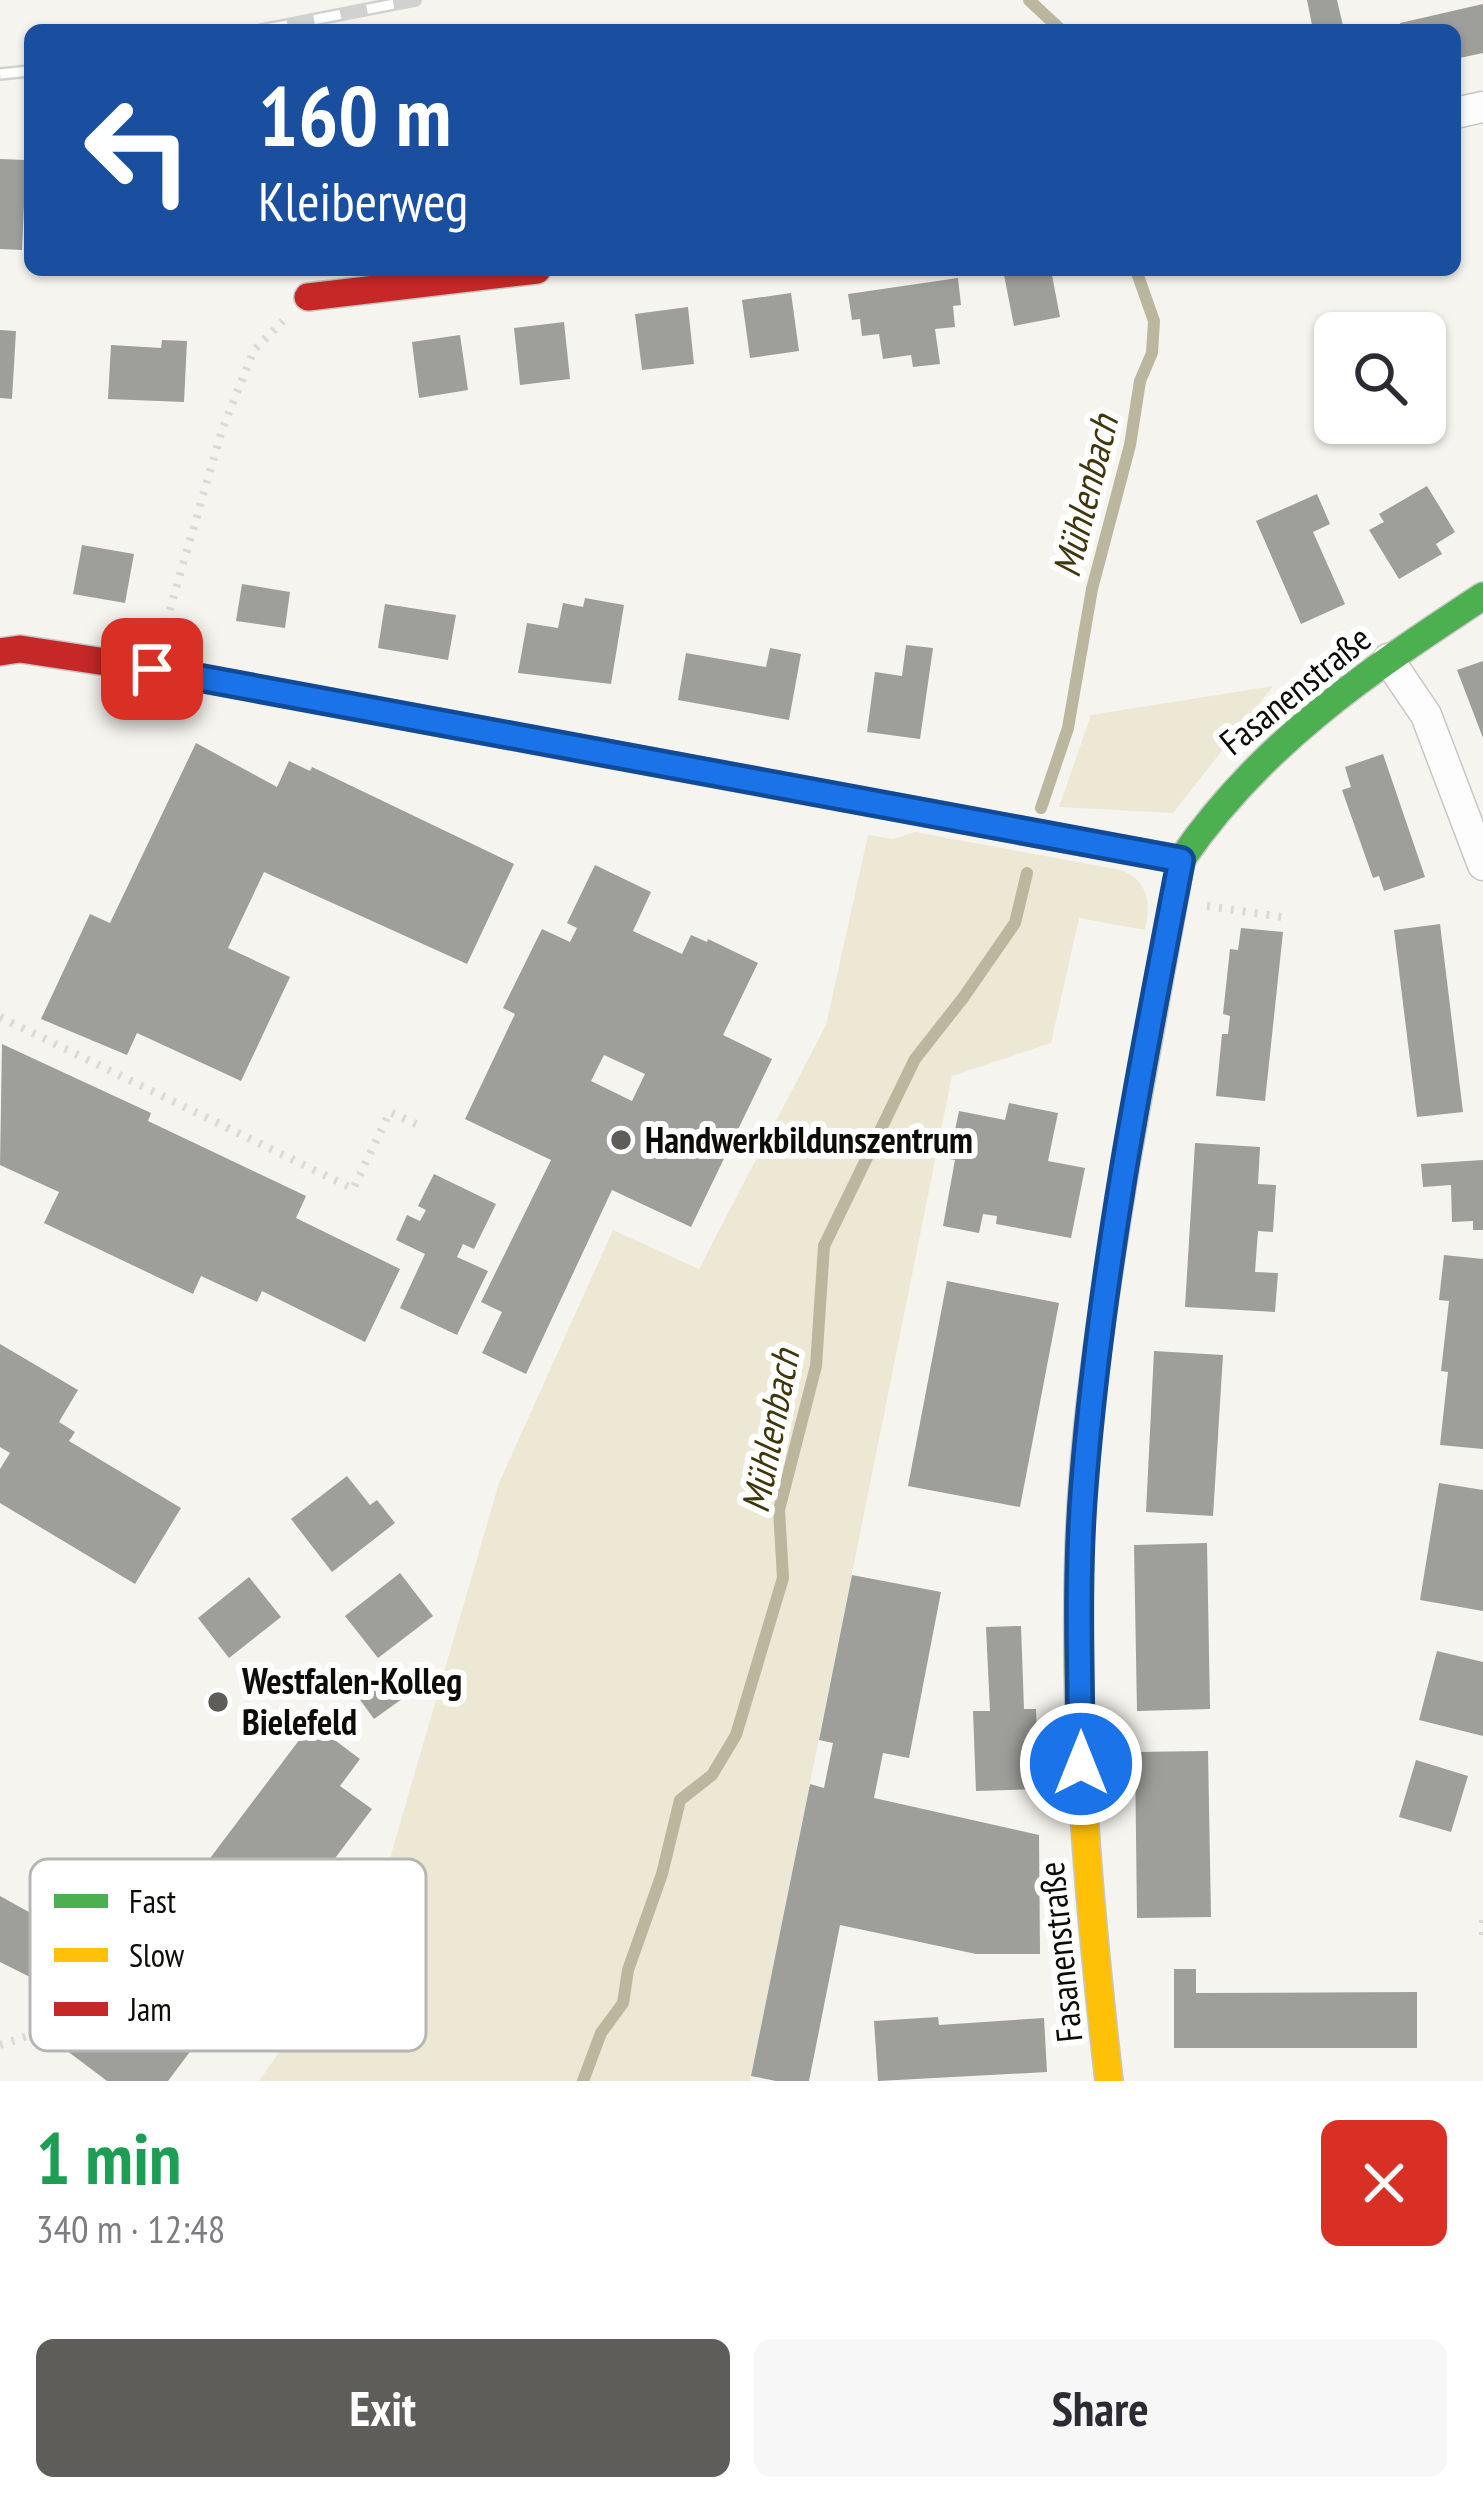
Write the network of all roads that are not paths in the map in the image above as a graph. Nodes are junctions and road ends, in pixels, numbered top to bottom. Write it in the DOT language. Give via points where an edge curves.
graph roads {
  1 [pos="486,276"];
  2 [pos="308,297"];
  3 [pos="1483,596"];
  4 [pos="0,652"];
  5 [pos="1388,659"];
  6 [pos="1181,860"];
  7 [pos="1483,866"];
  8 [pos="1109,2081"];
  1 -- 2 [label="street"];
  3 -- 5 [label="street, Fasanenstraße"];
  4 -- 6 [label="street" via="152,669"];
  5 -- 6 [label="street, Fasanenstraße" via="1241,778"];
  5 -- 7 [label="street" via="1426,715"];
  6 -- 8 [label="street, Fasanenstraße" via="1108,1272 1080,1534 1082,1801"];
}
